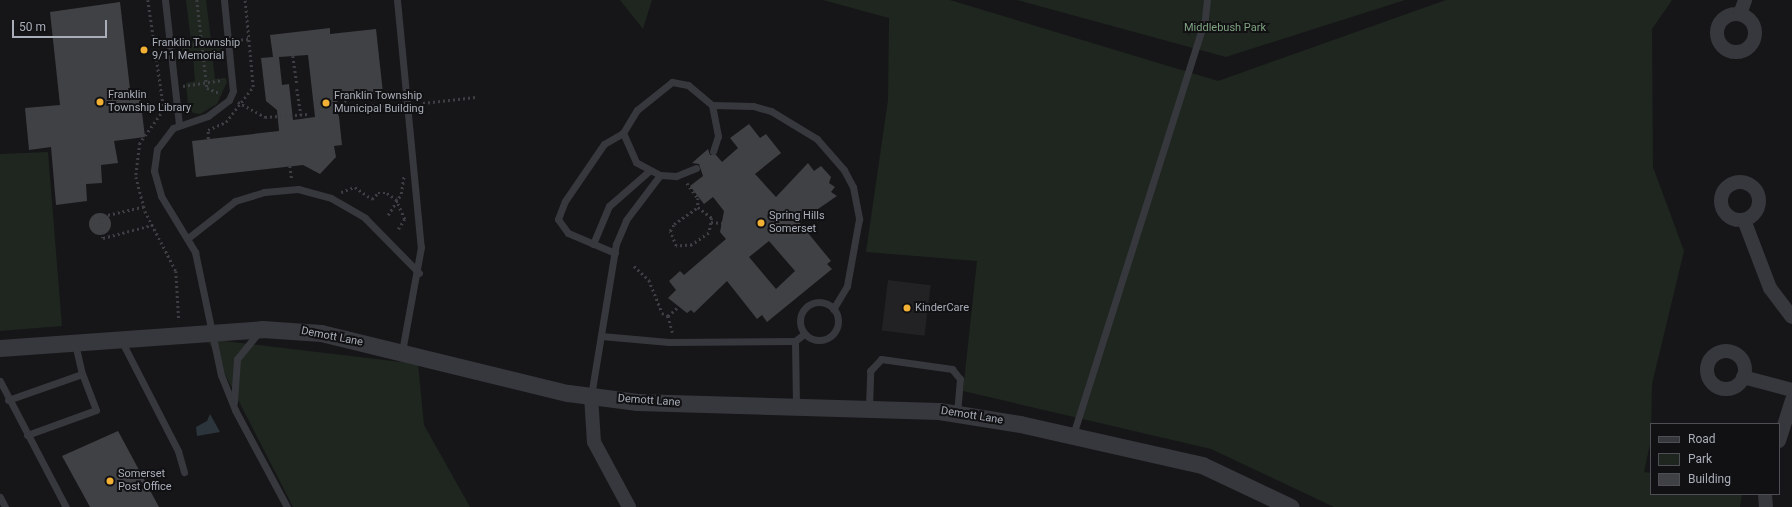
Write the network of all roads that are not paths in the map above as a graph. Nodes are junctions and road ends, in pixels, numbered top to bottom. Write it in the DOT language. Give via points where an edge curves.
graph roads {
  1 [pos="165,0"];
  2 [pos="224,0"];
  3 [pos="397,0"];
  4 [pos="1207,0"];
  5 [pos="1745,0"];
  6 [pos="1740,14"];
  7 [pos="712,105"];
  8 [pos="179,125"];
  9 [pos="624,133"];
  10 [pos="713,151"];
  11 [pos="696,168"];
  12 [pos="649,171"];
  13 [pos="660,176"];
  14 [pos="1744,220"];
  15 [pos="188,238"];
  16 [pos="593,244"];
  17 [pos="615,253"];
  18 [pos="419,273"];
  19 [pos="834,309"];
  20 [pos="1792,317"];
  21 [pos="262,329"];
  22 [pos="213,333"];
  23 [pos="804,334"];
  24 [pos="601,336"];
  25 [pos="121,340"];
  26 [pos="795,341"];
  27 [pos="75,343"];
  28 [pos="0,348"];
  29 [pos="402,352"];
  30 [pos="82,374"];
  31 [pos="1743,377"];
  32 [pos="0,381"];
  33 [pos="1792,390"];
  34 [pos="591,396"];
  35 [pos="8,400"];
  36 [pos="1792,400"];
  37 [pos="796,407"];
  38 [pos="869,407"];
  39 [pos="235,410"];
  40 [pos="957,414"];
  41 [pos="27,435"];
  42 [pos="1073,435"];
  43 [pos="1780,438"];
  44 [pos="184,472"];
  45 [pos="1765,495"];
  46 [pos="0,497"];
  47 [pos="5,507"];
  48 [pos="66,507"];
  49 [pos="287,507"];
  50 [pos="629,507"];
  51 [pos="1291,507"];
  52 [pos="1766,507"];
  1 -- 8 [label="lane"];
  2 -- 8 [label="lane" via="234,83 230,98 208,116"];
  3 -- 18 [label="lane" via="415,161 421,247"];
  4 -- 42 [label="lane" via="1205,18"];
  5 -- 6 [label="street"];
  7 -- 9 [label="lane" via="701,93 672,82 638,110"];
  7 -- 10 [label="lane" via="718,136"];
  7 -- 19 [label="lane" via="753,106 771,111 817,140 844,170 853,187 858,219 847,286"];
  8 -- 15 [label="lane" via="157,149 154,171 161,196"];
  9 -- 12 [label="lane" via="636,162"];
  9 -- 16 [label="lane" via="604,144 565,202 558,219 568,233"];
  11 -- 13 [label="lane" via="676,176"];
  12 -- 13 [label="lane"];
  12 -- 16 [label="lane" via="609,206"];
  13 -- 17 [label="lane" via="626,220"];
  14 -- 20 [label="street" via="1770,288"];
  15 -- 18 [label="lane" via="235,201 264,192 298,189 331,198 364,218"];
  15 -- 22 [label="lane" via="195,252"];
  16 -- 17 [label="lane"];
  17 -- 24 [label="lane"];
  18 -- 29 [label="lane"];
  19 -- 23 [label="lane" via="837,327 829,337 817,340"];
  19 -- 23 [label="lane" via="822,302 805,308 800,318"];
  21 -- 22 [label="street, Demott Lane"];
  21 -- 29 [label="street, Demott Lane" via="321,333"];
  21 -- 39 [label="lane" via="237,359"];
  22 -- 25 [label="street, Demott Lane"];
  22 -- 39 [label="lane" via="221,375"];
  23 -- 26 [label="lane"];
  24 -- 26 [label="lane" via="676,342"];
  24 -- 34 [label="lane"];
  25 -- 27 [label="street, Demott Lane"];
  25 -- 44 [label="lane" via="178,451"];
  26 -- 37 [label="lane"];
  27 -- 28 [label="street, Demott Lane"];
  27 -- 30 [label="lane"];
  29 -- 34 [label="street, Demott Lane"];
  30 -- 35 [label="lane"];
  30 -- 41 [label="lane" via="96,410"];
  31 -- 33 [label="street"];
  32 -- 35 [label="lane"];
  34 -- 37 [label="street, Demott Lane" via="637,402"];
  34 -- 50 [label="street" via="594,442"];
  35 -- 41 [label="lane"];
  36 -- 43 [label="street"];
  37 -- 38 [label="street, Demott Lane"];
  38 -- 40 [label="street, Demott Lane"];
  38 -- 40 [label="lane" via="870,370 881,359 952,369 960,379"];
  39 -- 49 [label="lane"];
  40 -- 42 [label="street, Demott Lane"];
  41 -- 48 [label="lane"];
  42 -- 51 [label="street, Demott Lane" via="1202,465"];
  45 -- 52 [label="street"];
  46 -- 47 [label="lane"];
}
